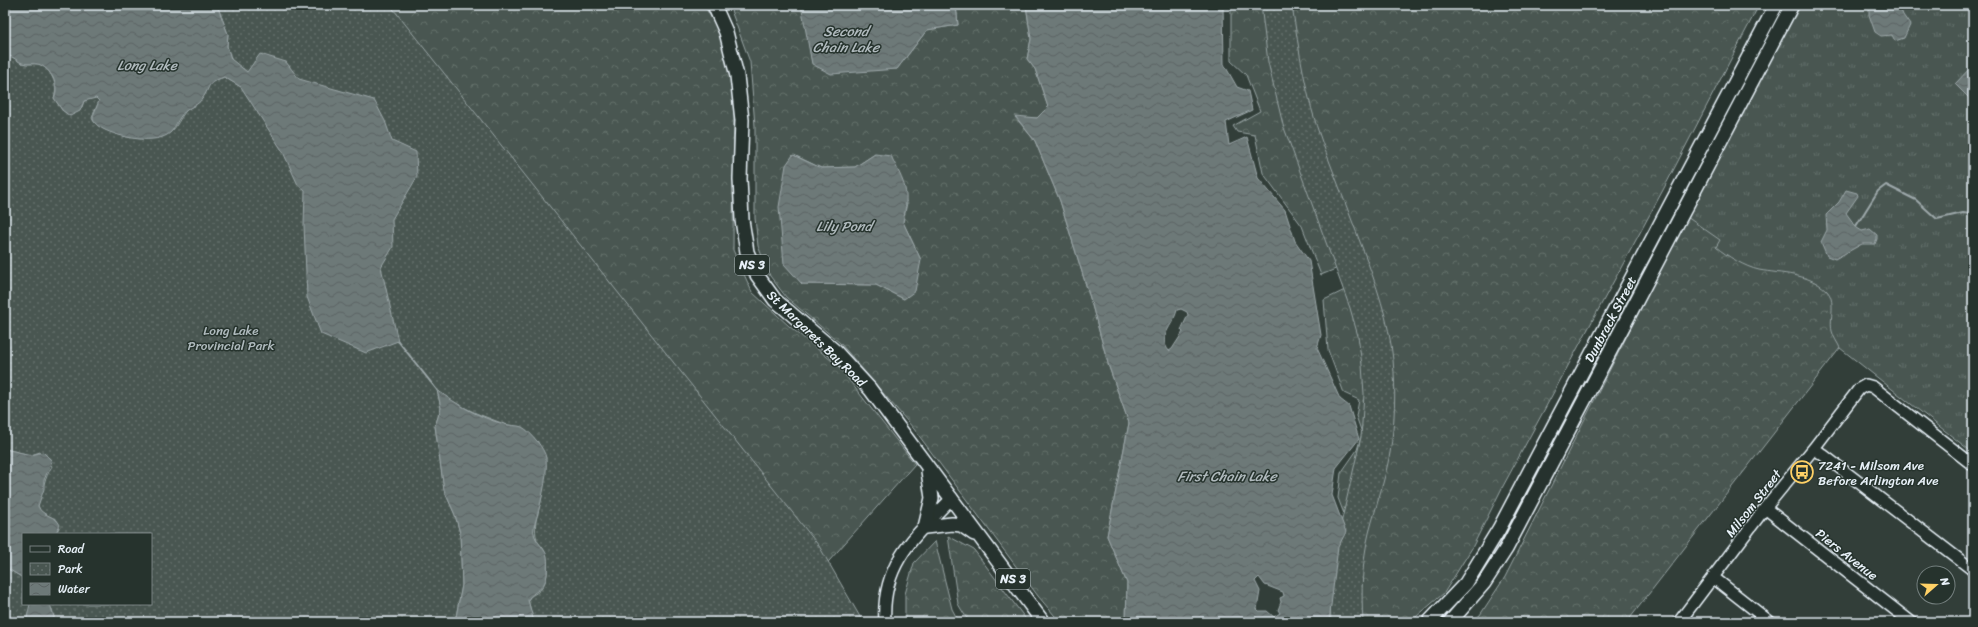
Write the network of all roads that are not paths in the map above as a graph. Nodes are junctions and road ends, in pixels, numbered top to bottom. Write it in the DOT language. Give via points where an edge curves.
graph roads {
  1 [pos="714,5"];
  2 [pos="1776,5"];
  3 [pos="1792,5"];
  4 [pos="1814,448"];
  5 [pos="924,464"];
  6 [pos="1973,465"];
  7 [pos="952,498"];
  8 [pos="1765,508"];
  9 [pos="925,527"];
  10 [pos="981,537"];
  11 [pos="1973,570"];
  12 [pos="1714,578"];
  13 [pos="885,622"];
  14 [pos="1043,622"];
  15 [pos="1429,622"];
  16 [pos="1450,622"];
  17 [pos="1679,622"];
  18 [pos="1770,622"];
  19 [pos="1911,622"];
  1 -- 5 [label="main road, St Margarets Bay Road / NS 3" via="730,47 740,91 742,220 746,246 754,269 774,300 835,352 870,390"];
  2 -- 15 [label="main road, Dunbrack Street" via="1499,529 1466,583"];
  3 -- 16 [label="main road, Dunbrack Street" via="1506,549 1484,583"];
  4 -- 6 [label="street, Milsom Street" via="1859,389 1866,385 1873,387"];
  4 -- 8 [label="street, Milsom Street"];
  4 -- 11 [label="street"];
  5 -- 7 [label="main road, St Margarets Bay Road / NS 3"];
  5 -- 9 [label="main road" via="930,477 932,498"];
  7 -- 9 [label="street"];
  7 -- 10 [label="main road, St Margarets Bay Road / NS 3"];
  8 -- 12 [label="street, Milsom Street"];
  8 -- 19 [label="street, Piers Avenue"];
  9 -- 10 [label="main road" via="961,525"];
  9 -- 13 [label="street" via="905,548 892,573 885,600"];
  10 -- 14 [label="main road, St Margarets Bay Road / NS 3"];
  12 -- 17 [label="street, Milsom Street"];
  12 -- 18 [label="street"];
}
